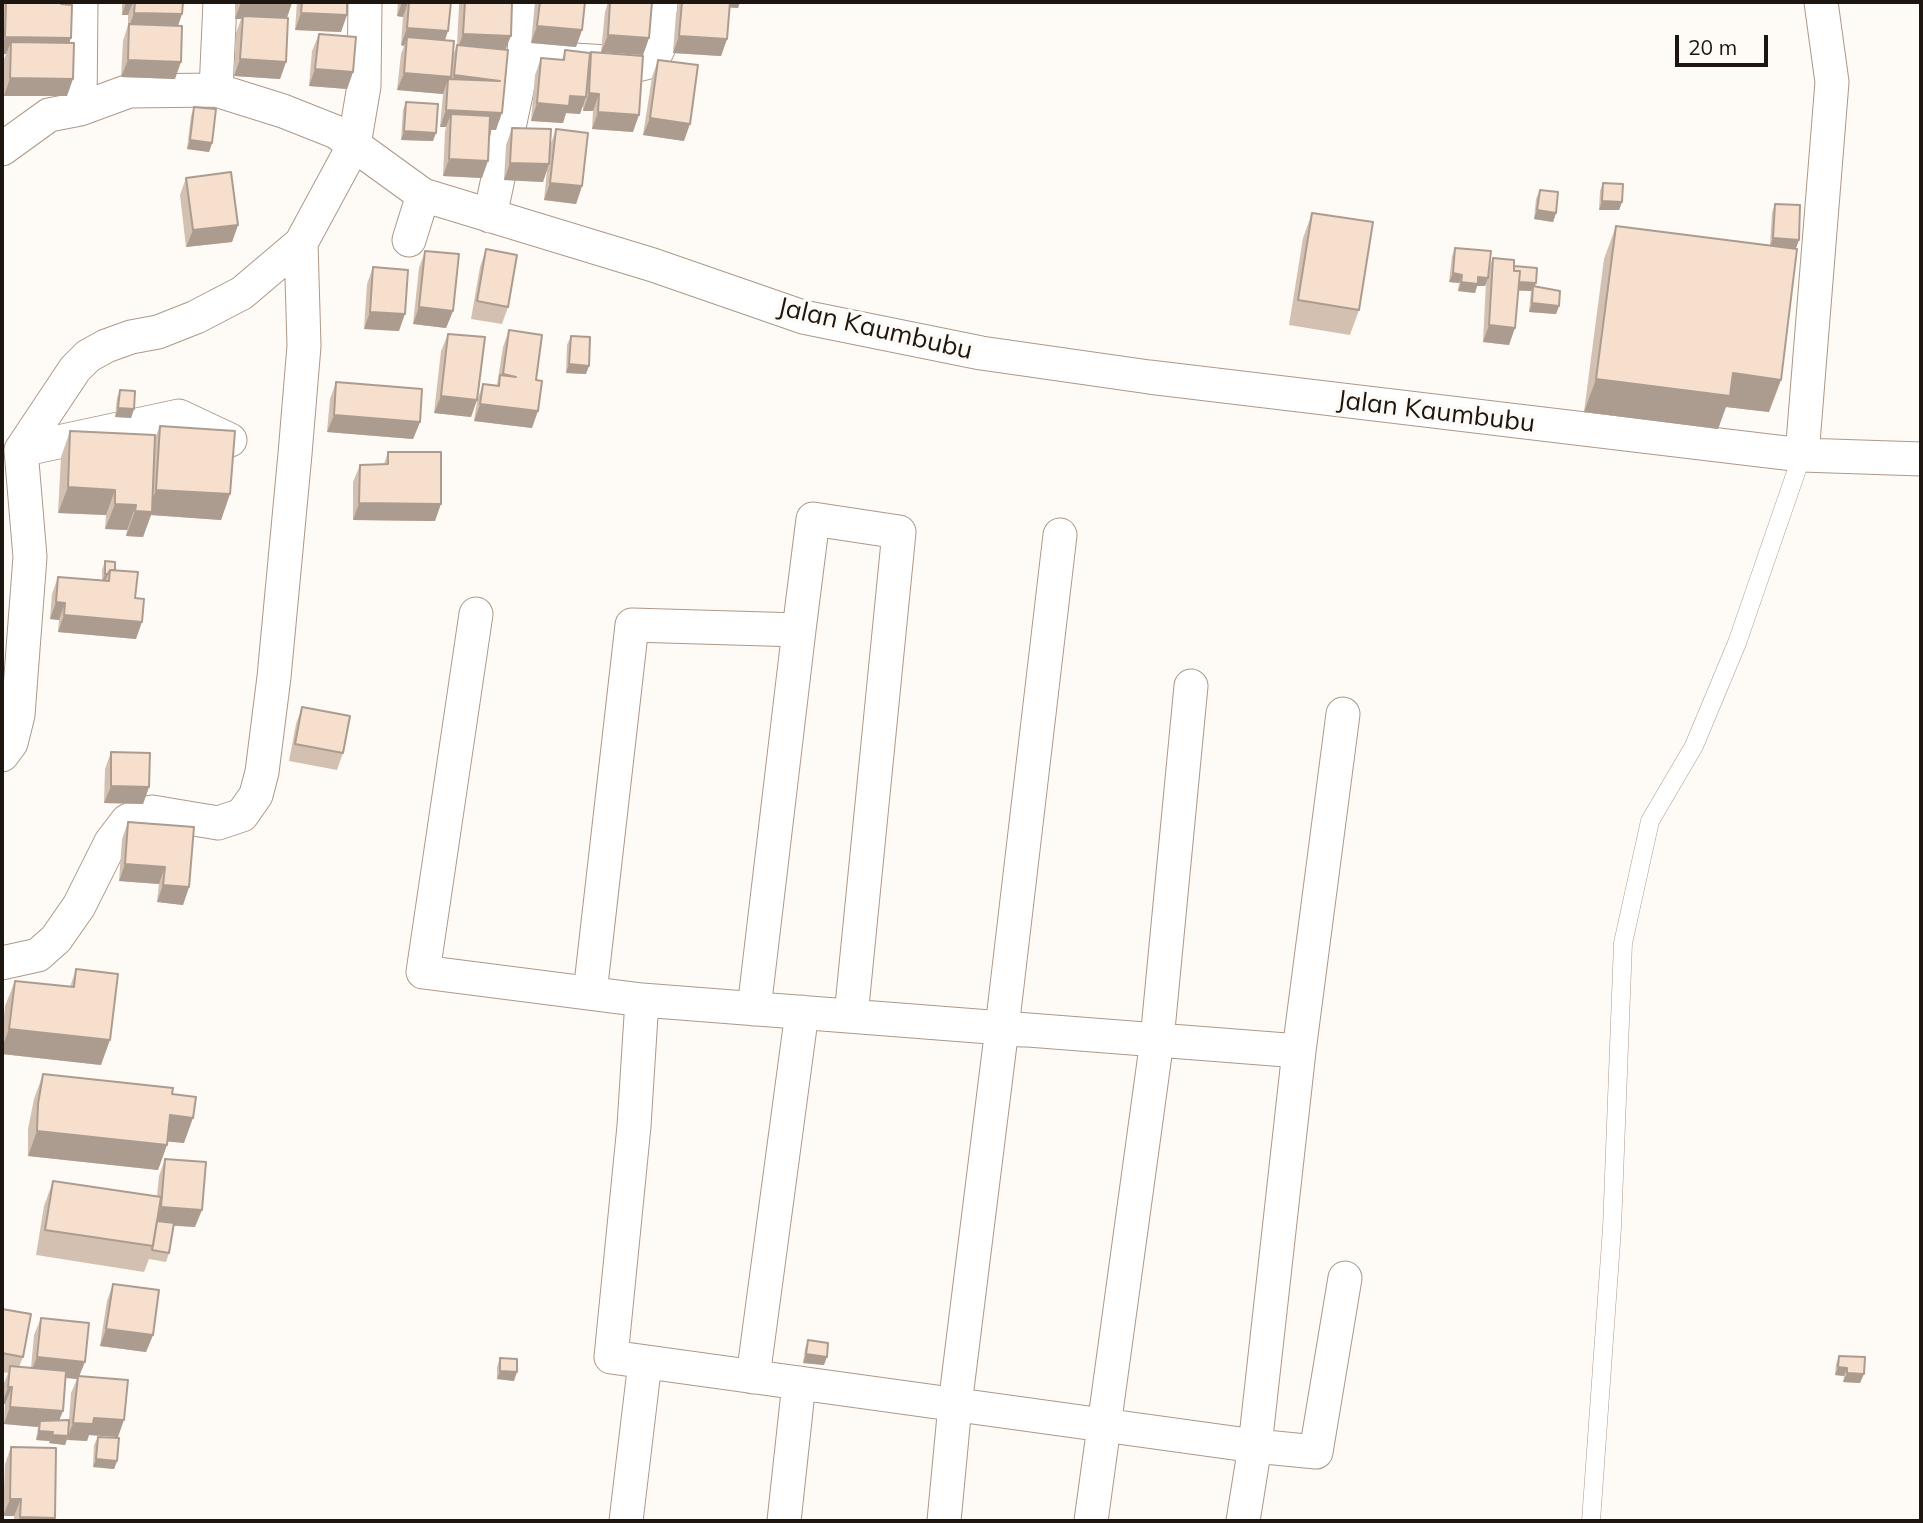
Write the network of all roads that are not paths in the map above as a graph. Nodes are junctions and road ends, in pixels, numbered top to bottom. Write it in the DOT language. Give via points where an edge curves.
graph roads {
  1 [pos="81,2"];
  2 [pos="220,2"];
  3 [pos="365,2"];
  4 [pos="526,2"];
  5 [pos="661,2"];
  6 [pos="1821,2"];
  7 [pos="524,57"];
  8 [pos="216,90"];
  9 [pos="80,110"];
  10 [pos="354,145"];
  11 [pos="2,149"];
  12 [pos="423,195"];
  13 [pos="490,216"];
  14 [pos="409,240"];
  15 [pos="301,243"];
  16 [pos="230,440"];
  17 [pos="21,450"];
  18 [pos="1802,455"];
  19 [pos="1921,459"];
  20 [pos="1060,535"];
  21 [pos="476,614"];
  22 [pos="799,630"];
  23 [pos="1191,686"];
  24 [pos="1343,714"];
  25 [pos="2,755"];
  26 [pos="2,963"];
  27 [pos="590,993"];
  28 [pos="642,1000"];
  29 [pos="754,1009"];
  30 [pos="802,1012"];
  31 [pos="851,1016"];
  32 [pos="1002,1028"];
  33 [pos="1157,1040"];
  34 [pos="1299,1051"];
  35 [pos="1345,1278"];
  36 [pos="645,1362"];
  37 [pos="753,1377"];
  38 [pos="799,1383"];
  39 [pos="955,1405"];
  40 [pos="1103,1425"];
  41 [pos="1255,1446"];
  42 [pos="626,1521"];
  43 [pos="784,1521"];
  44 [pos="944,1521"];
  45 [pos="1091,1521"];
  46 [pos="1243,1521"];
  47 [pos="1591,1521"];
  1 -- 9 [label="street"];
  2 -- 8 [label="street"];
  3 -- 10 [label="street" via="364,86"];
  4 -- 7 [label="street"];
  5 -- 7 [label="street" via="659,47 652,61"];
  6 -- 18 [label="street" via="1832,82"];
  7 -- 13 [label="street"];
  8 -- 9 [label="street, Jalan Kaumbubu" via="129,91"];
  8 -- 10 [label="street, Jalan Kaumbubu" via="336,132"];
  9 -- 11 [label="street, Jalan Kaumbubu" via="50,115"];
  10 -- 12 [label="street, Jalan Kaumbubu"];
  10 -- 15 [label="street"];
  12 -- 13 [label="street, Jalan Kaumbubu"];
  12 -- 14 [label="street"];
  13 -- 18 [label="street, Jalan Kaumbubu" via="803,317 981,353"];
  15 -- 17 [label="street" via="242,293 196,317 88,356"];
  15 -- 26 [label="street" via="304,346 274,677 256,796 242,816 218,823 152,812 127,821 56,939 38,956"];
  16 -- 17 [label="street" via="179,416"];
  17 -- 25 [label="street" via="30,557 18,715 11,743"];
  18 -- 19 [label="street, Jalan Kaumbubu"];
  18 -- 47 [label="lane" via="1737,643 1694,746 1650,821 1623,943 1612,1228"];
  20 -- 32 [label="street"];
  21 -- 27 [label="street" via="424,972"];
  22 -- 27 [label="street" via="632,625"];
  22 -- 29 [label="street"];
  22 -- 31 [label="street" via="813,519 900,532"];
  23 -- 33 [label="street"];
  24 -- 34 [label="street"];
  27 -- 28 [label="street"];
  28 -- 29 [label="street"];
  28 -- 36 [label="street" via="635,1126 611,1357"];
  29 -- 30 [label="street"];
  30 -- 31 [label="street"];
  30 -- 37 [label="street"];
  31 -- 32 [label="street"];
  32 -- 33 [label="street"];
  32 -- 39 [label="street"];
  33 -- 34 [label="street"];
  33 -- 40 [label="street"];
  34 -- 41 [label="street"];
  35 -- 41 [label="street" via="1316,1452"];
  36 -- 37 [label="street"];
  36 -- 42 [label="street"];
  37 -- 38 [label="street"];
  38 -- 39 [label="street"];
  38 -- 43 [label="street"];
  39 -- 40 [label="street"];
  39 -- 44 [label="street"];
  40 -- 41 [label="street"];
  40 -- 45 [label="street"];
  41 -- 46 [label="street"];
}
